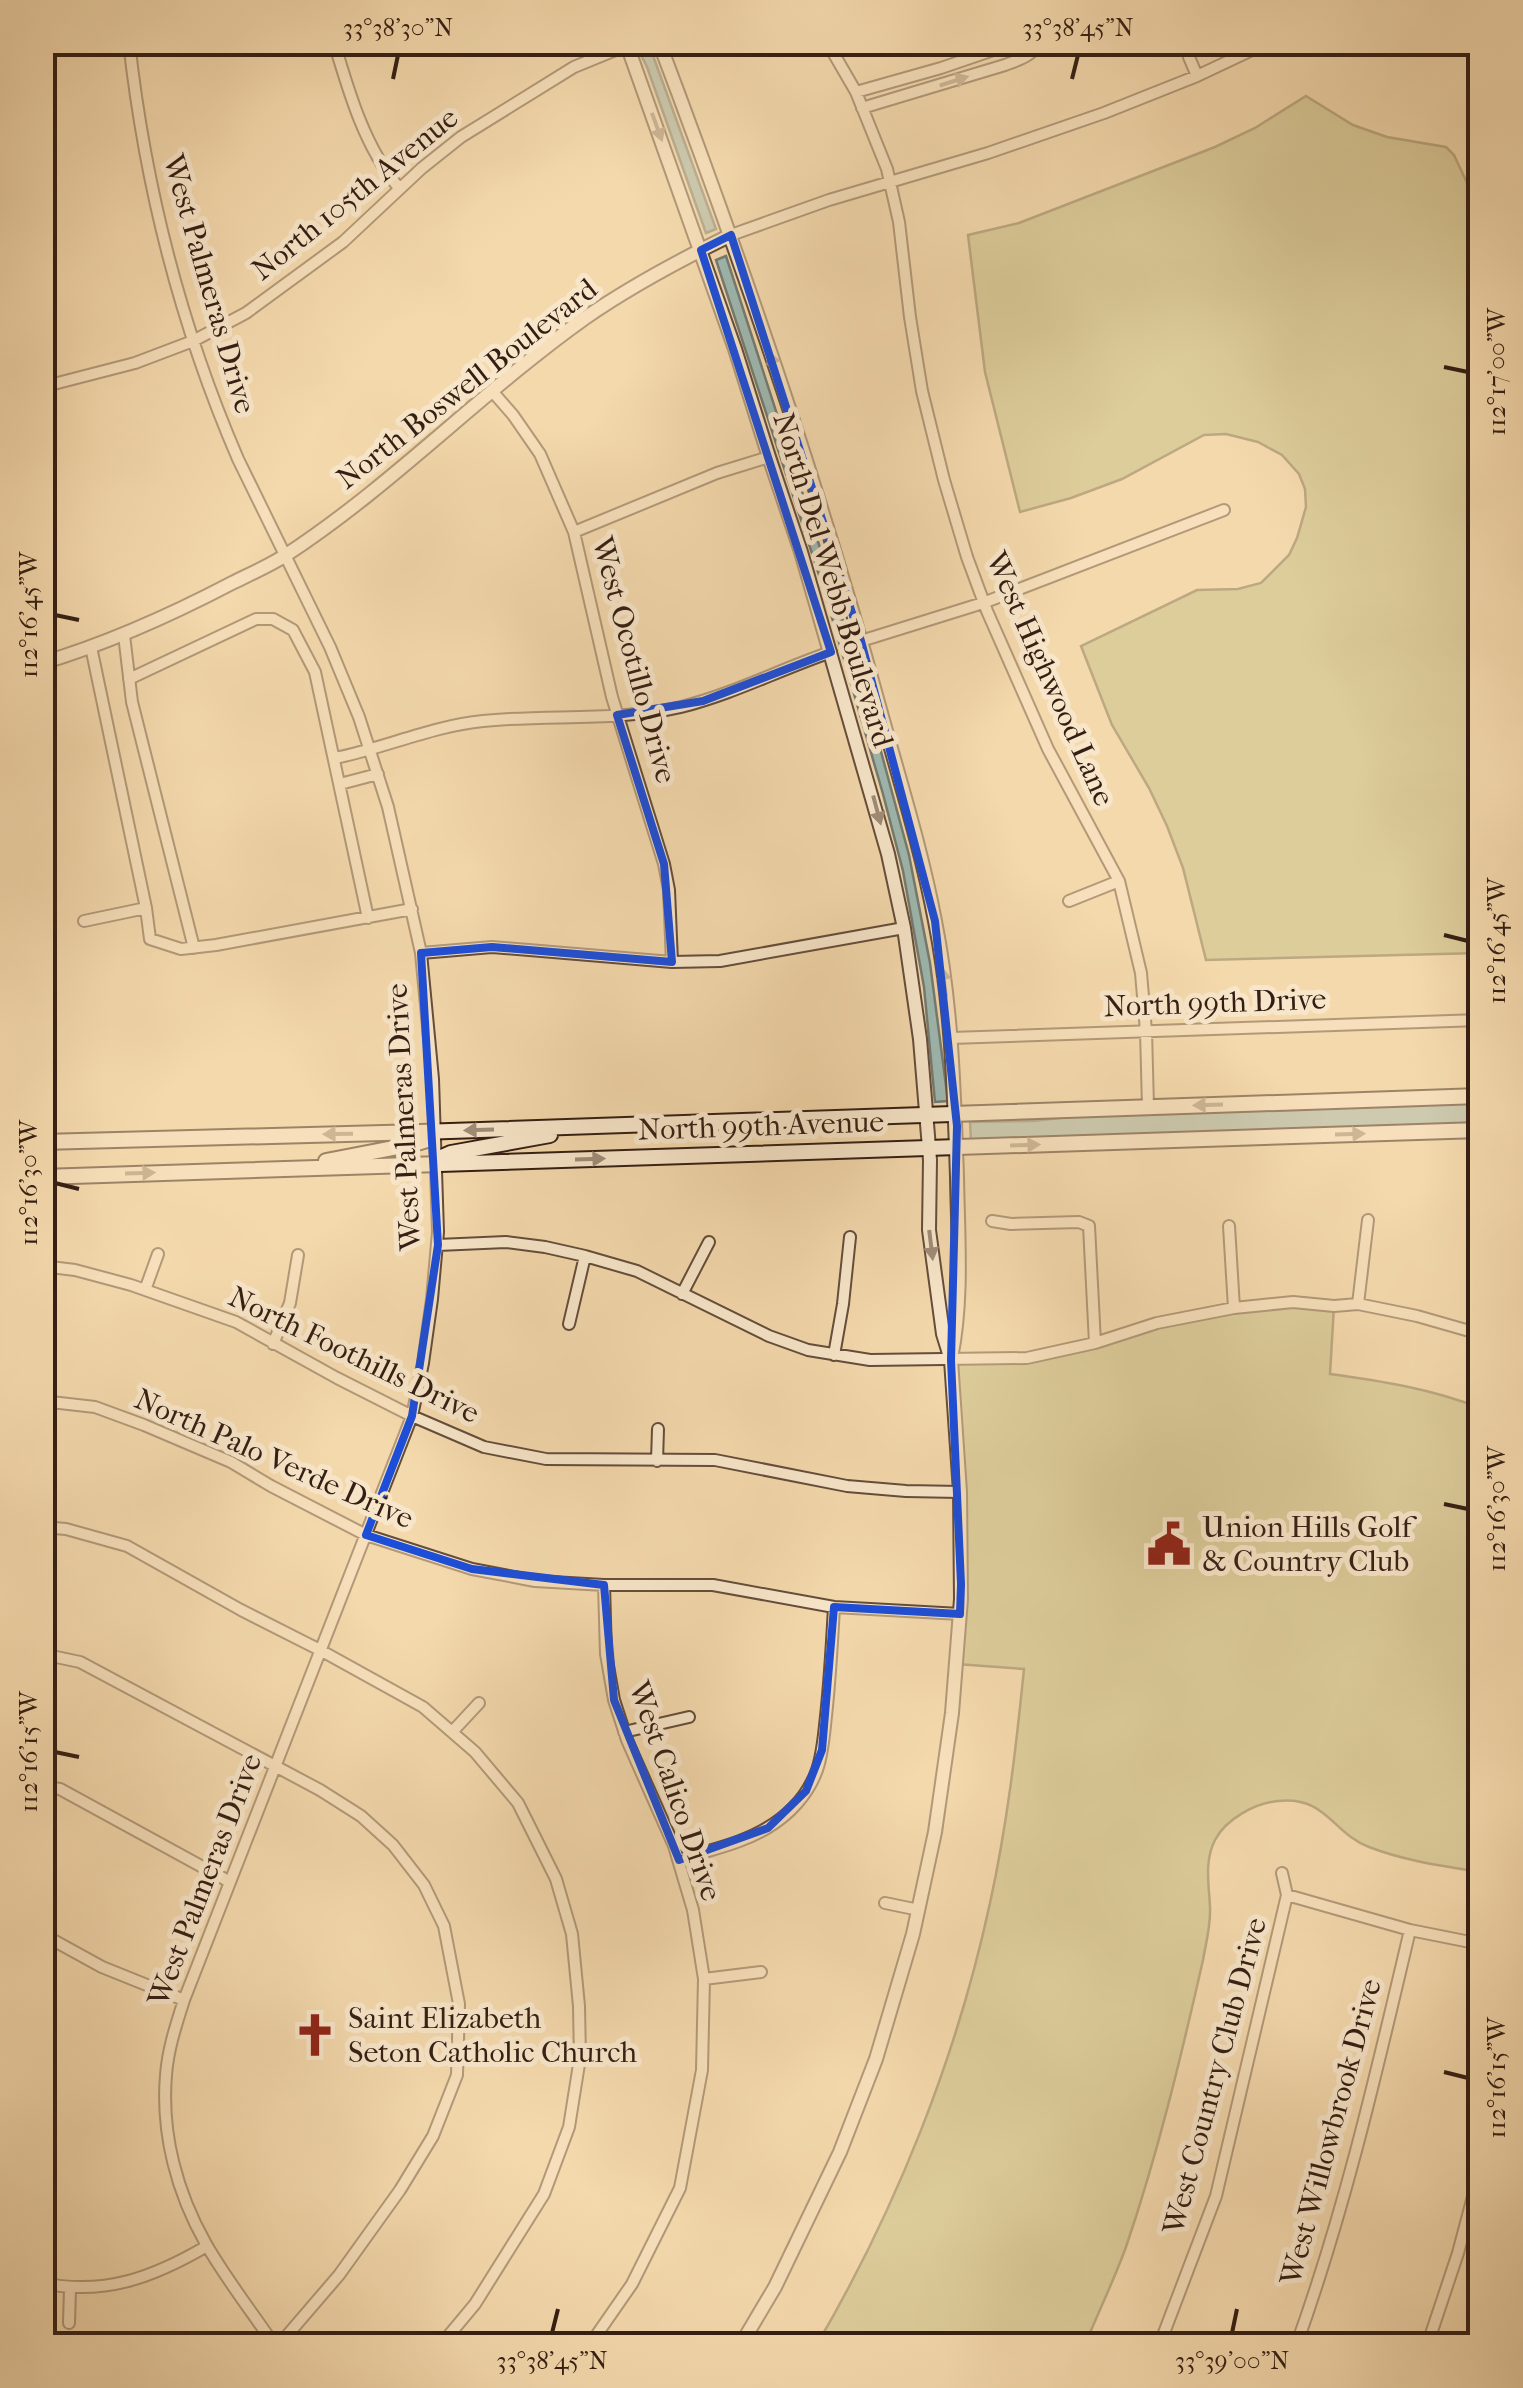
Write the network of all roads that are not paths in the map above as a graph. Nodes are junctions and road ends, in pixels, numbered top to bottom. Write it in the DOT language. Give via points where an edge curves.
graph roads {
  1 [pos="129,42"];
  2 [pos="334,42"];
  3 [pos="659,42"];
  4 [pos="828,42"];
  5 [pos="1017,42"];
  6 [pos="1039,42"];
  7 [pos="1269,42"];
  8 [pos="629,44"];
  9 [pos="1189,57"];
  10 [pos="1197,76"];
  11 [pos="856,92"];
  12 [pos="862,108"];
  13 [pos="890,182"];
  14 [pos="399,188"];
  15 [pos="730,235"];
  16 [pos="701,250"];
  17 [pos="193,341"];
  18 [pos="42,387"];
  19 [pos="492,391"];
  20 [pos="769,457"];
  21 [pos="1224,510"];
  22 [pos="574,532"];
  23 [pos="284,556"];
  24 [pos="984,603"];
  25 [pos="124,635"];
  26 [pos="861,640"];
  27 [pos="91,647"];
  28 [pos="832,652"];
  29 [pos="42,663"];
  30 [pos="130,679"];
  31 [pos="617,714"];
  32 [pos="371,751"];
  33 [pos="335,758"];
  34 [pos="378,774"];
  35 [pos="340,784"];
  36 [pos="1119,881"];
  37 [pos="1070,901"];
  38 [pos="146,908"];
  39 [pos="412,909"];
  40 [pos="368,918"];
  41 [pos="84,921"];
  42 [pos="904,928"];
  43 [pos="194,948"];
  44 [pos="421,953"];
  45 [pos="672,962"];
  46 [pos="1480,1020"];
  47 [pos="1146,1031"];
  48 [pos="951,1038"];
  49 [pos="1480,1096"];
  50 [pos="1148,1108"];
  51 [pos="956,1114"];
  52 [pos="926,1115"];
  53 [pos="590,1127"];
  54 [pos="1480,1130"];
  55 [pos="436,1132"];
  56 [pos="42,1142"];
  57 [pos="956,1147"];
  58 [pos="928,1148"];
  59 [pos="437,1164"];
  60 [pos="291,1169"];
  61 [pos="42,1177"];
  62 [pos="992,1220"];
  63 [pos="1368,1220"];
  64 [pos="1228,1226"];
  65 [pos="850,1237"];
  66 [pos="709,1242"];
  67 [pos="438,1244"];
  68 [pos="158,1254"];
  69 [pos="298,1255"];
  70 [pos="585,1256"];
  71 [pos="42,1266"];
  72 [pos="145,1290"];
  73 [pos="682,1294"];
  74 [pos="1358,1304"];
  75 [pos="1234,1308"];
  76 [pos="569,1324"];
  77 [pos="1480,1331"];
  78 [pos="1095,1343"];
  79 [pos="273,1344"];
  80 [pos="834,1355"];
  81 [pos="951,1360"];
  82 [pos="42,1400"];
  83 [pos="412,1416"];
  84 [pos="658,1429"];
  85 [pos="657,1461"];
  86 [pos="960,1492"];
  87 [pos="42,1526"];
  88 [pos="366,1534"];
  89 [pos="604,1585"];
  90 [pos="834,1607"];
  91 [pos="960,1614"];
  92 [pos="320,1650"];
  93 [pos="42,1654"];
  94 [pos="479,1703"];
  95 [pos="689,1717"];
  96 [pos="452,1732"];
  97 [pos="624,1732"];
  98 [pos="276,1766"];
  99 [pos="42,1786"];
  100 [pos="679,1860"];
  101 [pos="1282,1873"];
  102 [pos="230,1882"];
  103 [pos="1287,1895"];
  104 [pos="885,1903"];
  105 [pos="919,1910"];
  106 [pos="1410,1930"];
  107 [pos="42,1934"];
  108 [pos="1480,1944"];
  109 [pos="762,1972"];
  110 [pos="704,1979"];
  111 [pos="184,2000"];
  112 [pos="1480,2170"];
  113 [pos="1475,2211"];
  114 [pos="207,2246"];
  115 [pos="42,2283"];
  116 [pos="70,2289"];
  117 [pos="69,2323"];
  118 [pos="1429,2340"];
  119 [pos="277,2346"];
  120 [pos="440,2346"];
  121 [pos="589,2346"];
  122 [pos="740,2346"];
  123 [pos="1159,2346"];
  124 [pos="1296,2346"];
  125 [pos="1461,2346"];
  1 -- 17 [label="street, West Palmeras Drive" via="152,189"];
  2 -- 14 [label="street" via="357,112"];
  3 -- 15 [label="street, North Del Webb Boulevard"];
  4 -- 11 [label="street, West Highwood Lane"];
  5 -- 11 [label="street"];
  12 -- 6 [label="street, one-way" via="1005,64"];
  7 -- 10 [label="street, North Boswell Boulevard"];
  8 -- 14 [label="street, North 105th Avenue" via="515,102"];
  8 -- 16 [label="street, North Del Webb Boulevard, one-way"];
  9 -- 10 [label="street"];
  10 -- 13 [label="street, North Boswell Boulevard"];
  11 -- 12 [label="street, West Highwood Lane"];
  12 -- 13 [label="street, West Highwood Lane"];
  13 -- 15 [label="street, North Boswell Boulevard"];
  13 -- 24 [label="street, West Highwood Lane" via="928,418"];
  14 -- 17 [label="street, North 105th Avenue" via="271,297"];
  15 -- 16 [label="street, North Boswell Boulevard"];
  26 -- 15 [label="street, North Del Webb Boulevard, one-way"];
  16 -- 19 [label="street, North Boswell Boulevard" via="585,318"];
  16 -- 20 [label="street, North Del Webb Boulevard"];
  17 -- 18 [label="street, North 105th Avenue"];
  17 -- 23 [label="street, West Palmeras Drive"];
  19 -- 22 [label="street, West Ocotillo Drive" via="540,454"];
  19 -- 23 [label="street, North Boswell Boulevard"];
  20 -- 22 [label="street"];
  20 -- 28 [label="street, North Del Webb Boulevard"];
  21 -- 24 [label="street"];
  22 -- 31 [label="street, West Ocotillo Drive"];
  23 -- 25 [label="street, North Boswell Boulevard"];
  23 -- 32 [label="street, West Palmeras Drive"];
  24 -- 26 [label="street"];
  24 -- 36 [label="street, West Highwood Lane" via="1048,749"];
  25 -- 27 [label="street, North Boswell Boulevard"];
  25 -- 30 [label="street"];
  48 -- 26 [label="street, North Del Webb Boulevard, one-way" via="936,921"];
  27 -- 29 [label="street, North Boswell Boulevard"];
  27 -- 38 [label="street"];
  28 -- 31 [label="street" via="703,701"];
  28 -- 42 [label="street, North Del Webb Boulevard, one-way"];
  30 -- 33 [label="street" via="256,619 273,619 293,630 315,672"];
  30 -- 43 [label="street"];
  31 -- 32 [label="street" via="460,724"];
  31 -- 45 [label="street, West Ocotillo Drive" via="664,864"];
  32 -- 33 [label="street"];
  32 -- 34 [label="street, West Palmeras Drive"];
  33 -- 35 [label="street"];
  34 -- 35 [label="street"];
  34 -- 39 [label="street, West Palmeras Drive"];
  35 -- 40 [label="street"];
  36 -- 37 [label="street"];
  36 -- 47 [label="street, West Highwood Lane" via="1141,973"];
  38 -- 41 [label="street"];
  38 -- 43 [label="street" via="150,939"];
  39 -- 40 [label="street"];
  39 -- 44 [label="street, West Palmeras Drive"];
  40 -- 43 [label="street"];
  42 -- 45 [label="street" via="720,961"];
  42 -- 52 [label="street, North Del Webb Boulevard"];
  44 -- 45 [label="street" via="492,947"];
  44 -- 55 [label="street, West Palmeras Drive"];
  46 -- 47 [label="street, North 99th Drive"];
  47 -- 48 [label="street, North 99th Drive"];
  47 -- 50 [label="street, West Highwood Lane"];
  48 -- 51 [label="street, North Del Webb Boulevard"];
  49 -- 50 [label="main road, North 99th Avenue, one-way"];
  50 -- 51 [label="main road, North 99th Avenue"];
  51 -- 52 [label="main road, North 99th Avenue"];
  51 -- 57 [label="street, North Del Webb Boulevard"];
  52 -- 53 [label="main road, North 99th Avenue"];
  52 -- 58 [label="street, North Del Webb Boulevard"];
  53 -- 55 [label="main road, North 99th Avenue, one-way"];
  53 -- 59 [label="main road" via="451,1153"];
  57 -- 54 [label="main road, North 99th Avenue, one-way"];
  55 -- 56 [label="main road, North 99th Avenue, one-way"];
  55 -- 59 [label="street, West Palmeras Drive"];
  55 -- 60 [label="main road" via="414,1144"];
  57 -- 58 [label="main road, North 99th Avenue"];
  57 -- 81 [label="street, North Del Webb Boulevard" via="958,1283"];
  59 -- 58 [label="main road, North 99th Avenue, one-way"];
  58 -- 81 [label="street, North Del Webb Boulevard, one-way" via="929,1230"];
  59 -- 60 [label="main road, North 99th Avenue"];
  59 -- 67 [label="street, West Palmeras Drive"];
  61 -- 60 [label="main road, North 99th Avenue, one-way"];
  62 -- 78 [label="street" via="1089,1226"];
  63 -- 74 [label="street"];
  64 -- 75 [label="street"];
  65 -- 80 [label="street"];
  66 -- 73 [label="street"];
  67 -- 70 [label="street" via="506,1242"];
  67 -- 83 [label="street, West Palmeras Drive"];
  68 -- 72 [label="street"];
  69 -- 79 [label="street" via="290,1303"];
  70 -- 73 [label="street" via="637,1270"];
  70 -- 76 [label="street"];
  71 -- 72 [label="street, North Foothills Drive"];
  72 -- 79 [label="street, North Foothills Drive" via="236,1322"];
  73 -- 80 [label="street" via="768,1336"];
  74 -- 75 [label="street"];
  74 -- 77 [label="street"];
  75 -- 78 [label="street"];
  78 -- 81 [label="street" via="1027,1358"];
  79 -- 83 [label="street, North Foothills Drive"];
  80 -- 81 [label="street"];
  81 -- 86 [label="street"];
  82 -- 88 [label="street, North Palo Verde Drive" via="95,1407 144,1425 232,1462"];
  83 -- 85 [label="street, North Foothills Drive" via="484,1447 546,1458"];
  83 -- 88 [label="street, West Palmeras Drive"];
  84 -- 85 [label="street"];
  85 -- 86 [label="street, North Foothills Drive" via="714,1460 848,1486"];
  86 -- 91 [label="street"];
  87 -- 92 [label="street" via="127,1546"];
  88 -- 89 [label="street, North Palo Verde Drive" via="472,1569"];
  88 -- 92 [label="street, West Palmeras Drive"];
  89 -- 90 [label="street, North Palo Verde Drive" via="713,1585"];
  89 -- 97 [label="street, West Calico Drive" via="609,1677"];
  90 -- 91 [label="street, North Palo Verde Drive"];
  90 -- 100 [label="street" via="823,1738 806,1792 758,1833"];
  91 -- 105 [label="street" via="944,1781"];
  92 -- 96 [label="street" via="423,1707"];
  92 -- 98 [label="street, West Palmeras Drive"];
  93 -- 98 [label="street" via="80,1662"];
  94 -- 96 [label="street"];
  95 -- 97 [label="street"];
  96 -- 120 [label="street" via="518,1803 556,1879 572,1934 580,2058 569,2127 544,2194"];
  97 -- 100 [label="street, West Calico Drive"];
  98 -- 102 [label="street, West Palmeras Drive"];
  98 -- 119 [label="street" via="361,1816 404,1858 444,1926 459,2004 457,2075 434,2136 339,2275"];
  99 -- 102 [label="street" via="60,1789"];
  100 -- 110 [label="street, West Calico Drive"];
  101 -- 103 [label="street, West Country Club Drive"];
  102 -- 111 [label="street, West Palmeras Drive"];
  103 -- 106 [label="street"];
  103 -- 123 [label="street, West Country Club Drive" via="1216,2196"];
  104 -- 105 [label="street"];
  105 -- 122 [label="street" via="876,2059 840,2152"];
  106 -- 108 [label="street"];
  106 -- 124 [label="street, West Willowbrook Drive" via="1357,2152"];
  107 -- 111 [label="street" via="102,1968"];
  109 -- 110 [label="street"];
  110 -- 121 [label="street, West Calico Drive" via="702,2070 680,2188 632,2284"];
  111 -- 114 [label="street, West Palmeras Drive" via="166,2075 167,2128 186,2204"];
  112 -- 113 [label="street"];
  113 -- 118 [label="street"];
  114 -- 116 [label="street" via="154,2275"];
  114 -- 119 [label="street, West Palmeras Drive"];
  115 -- 116 [label="street"];
  116 -- 117 [label="street"];
  118 -- 125 [label="street"];
}
